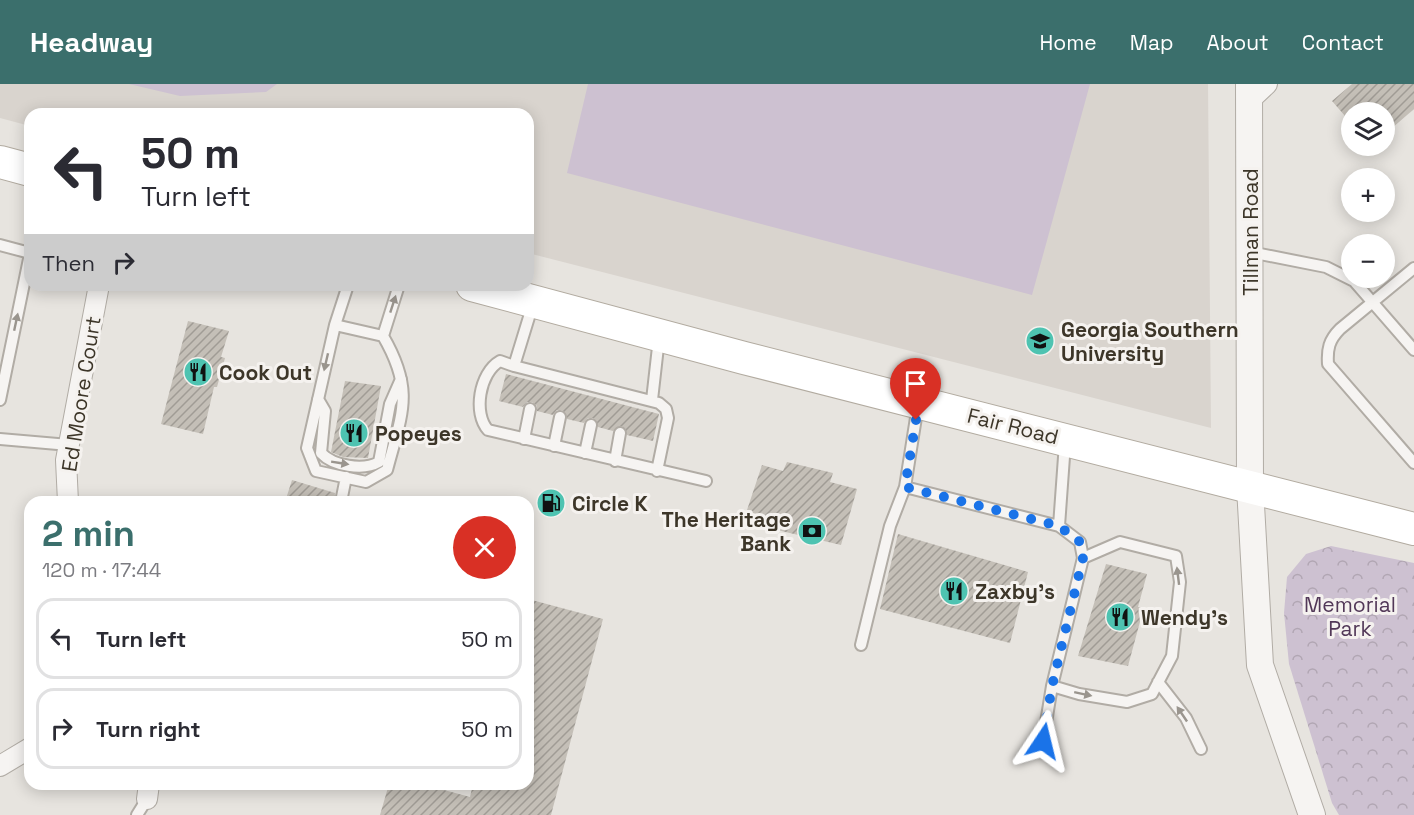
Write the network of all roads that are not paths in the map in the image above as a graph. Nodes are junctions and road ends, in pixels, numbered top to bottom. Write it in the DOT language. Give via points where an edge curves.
graph roads {
  1 [pos="1255,89"];
  2 [pos="0,162"];
  3 [pos="24,168"];
  4 [pos="0,245"];
  5 [pos="24,251"];
  6 [pos="1250,252"];
  7 [pos="1414,268"];
  8 [pos="24,282"];
  9 [pos="98,291"];
  10 [pos="346,291"];
  11 [pos="397,291"];
  12 [pos="495,291"];
  13 [pos="533,301"];
  14 [pos="1372,302"];
  15 [pos="335,325"];
  16 [pos="659,334"];
  17 [pos="383,336"];
  18 [pos="1414,350"];
  19 [pos="514,366"];
  20 [pos="401,378"];
  21 [pos="318,399"];
  22 [pos="0,400"];
  23 [pos="652,400"];
  24 [pos="919,402"];
  25 [pos="530,410"];
  26 [pos="560,417"];
  27 [pos="591,425"];
  28 [pos="620,433"];
  29 [pos="0,439"];
  30 [pos="524,439"];
  31 [pos="1065,439"];
  32 [pos="69,445"];
  33 [pos="554,446"];
  34 [pos="585,453"];
  35 [pos="615,461"];
  36 [pos="1414,463"];
  37 [pos="657,471"];
  38 [pos="346,477"];
  39 [pos="706,481"];
  40 [pos="905,487"];
  41 [pos="1250,487"];
  42 [pos="68,496"];
  43 [pos="342,496"];
  44 [pos="1059,526"];
  45 [pos="1414,529"];
  46 [pos="1083,558"];
  47 [pos="861,645"];
  48 [pos="1158,682"];
  49 [pos="1052,686"];
  50 [pos="1043,741"];
  51 [pos="1201,749"];
  52 [pos="24,752"];
  53 [pos="0,766"];
  54 [pos="1312,815"];
  1 -- 6 [label="street, Tillman Road"];
  2 -- 3 [label="main road"];
  4 -- 5 [label="lane"];
  6 -- 14 [label="lane" via="1326,267 1354,281"];
  6 -- 41 [label="street, Tillman Road"];
  7 -- 14 [label="lane"];
  22 -- 8 [label="lane, one-way"];
  9 -- 32 [label="street, Ed Moore Court"];
  10 -- 15 [label="lane"];
  17 -- 11 [label="lane, one-way"];
  12 -- 13 [label="main road, Fair Road"];
  13 -- 16 [label="main road, Fair Road"];
  13 -- 19 [label="lane"];
  14 -- 18 [label="lane"];
  14 -- 36 [label="lane" via="1330,340 1328,364"];
  15 -- 17 [label="lane"];
  15 -- 21 [label="lane, one-way"];
  16 -- 23 [label="lane"];
  16 -- 24 [label="main road, Fair Road"];
  17 -- 20 [label="lane" via="398,362"];
  19 -- 23 [label="lane" via="535,376 630,400"];
  19 -- 30 [label="lane" via="500,362 486,376 480,421 488,430"];
  21 -- 20 [label="lane, one-way" via="325,411 321,453 329,462 369,468 379,462 390,404"];
  20 -- 38 [label="lane" via="404,402 387,470 366,482"];
  21 -- 38 [label="lane" via="307,448 316,471"];
  23 -- 37 [label="lane" via="666,409 668,418"];
  24 -- 31 [label="main road, Fair Road"];
  24 -- 40 [label="lane"];
  25 -- 30 [label="lane"];
  26 -- 33 [label="lane"];
  27 -- 34 [label="lane"];
  28 -- 35 [label="lane"];
  29 -- 32 [label="lane"];
  30 -- 33 [label="lane"];
  31 -- 41 [label="main road, Fair Road"];
  31 -- 44 [label="lane"];
  32 -- 42 [label="street, Ed Moore Court"];
  33 -- 34 [label="lane"];
  34 -- 35 [label="lane"];
  35 -- 37 [label="lane"];
  37 -- 39 [label="lane"];
  38 -- 43 [label="lane"];
  40 -- 44 [label="lane"];
  40 -- 47 [label="lane" via="890,526"];
  41 -- 45 [label="main road, Fair Road"];
  41 -- 54 [label="street, Tillman Road" via="1260,665"];
  44 -- 46 [label="lane" via="1080,542"];
  48 -- 46 [label="lane, one-way" via="1172,656 1180,582 1176,556 1119,542"];
  46 -- 49 [label="lane"];
  49 -- 48 [label="lane, one-way" via="1127,702 1152,694"];
  51 -- 48 [label="lane, one-way" via="1186,718"];
  49 -- 50 [label="lane"];
  52 -- 53 [label="street"];
}
